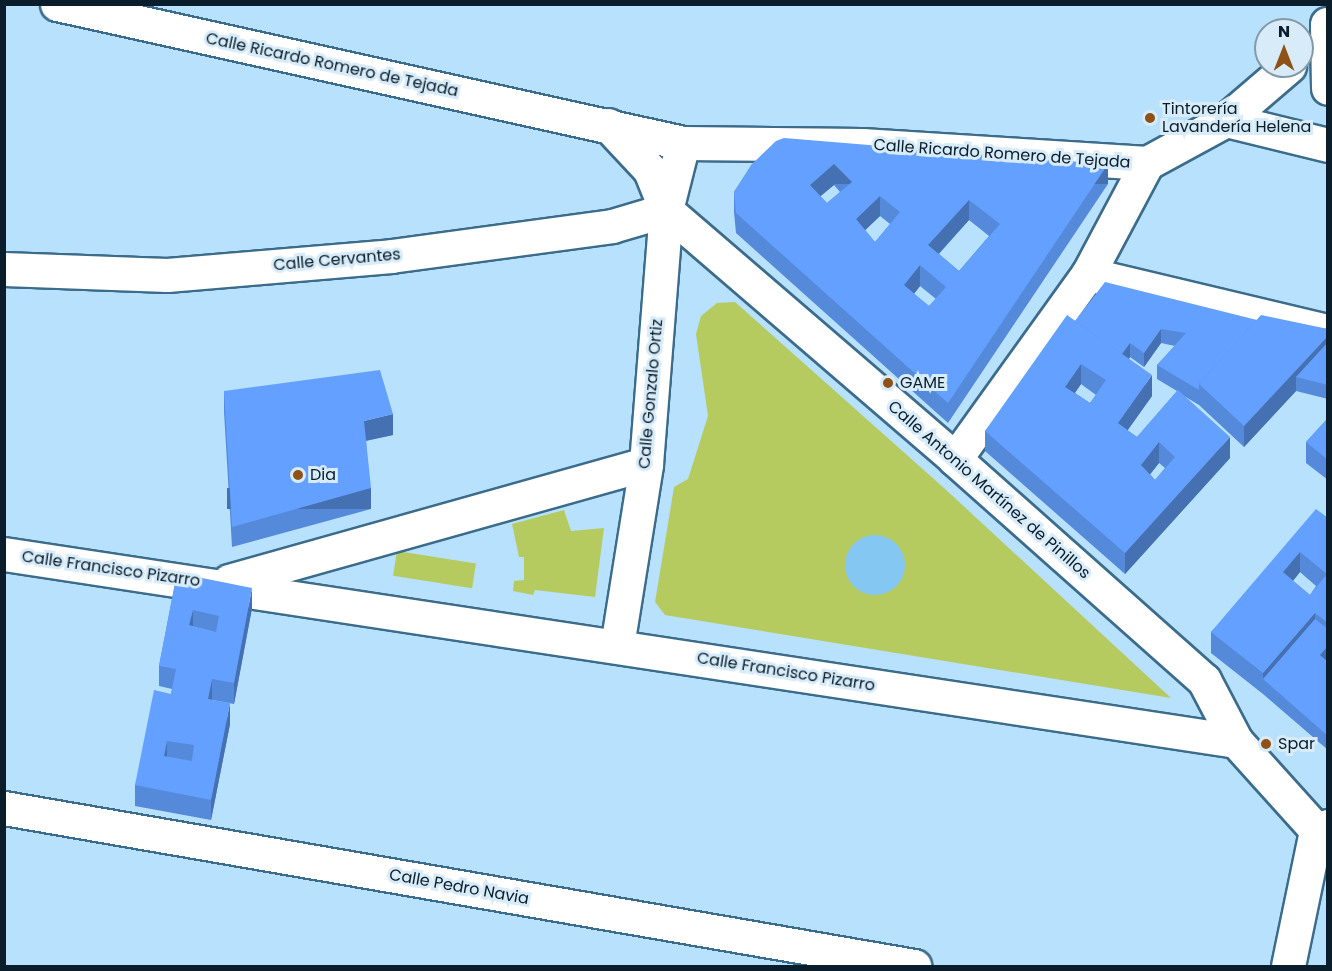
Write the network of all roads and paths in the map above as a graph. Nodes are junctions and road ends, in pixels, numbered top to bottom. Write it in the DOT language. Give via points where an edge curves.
graph roads {
  1 [pos="57,4"];
  2 [pos="1327,22"];
  3 [pos="1314,37"];
  4 [pos="1274,78"];
  5 [pos="1328,88"];
  6 [pos="1226,120"];
  7 [pos="608,125"];
  8 [pos="683,143"];
  9 [pos="1328,145"];
  10 [pos="1147,163"];
  11 [pos="666,210"];
  12 [pos="4,269"];
  13 [pos="1088,274"];
  14 [pos="1328,331"];
  15 [pos="955,459"];
  16 [pos="646,464"];
  17 [pos="4,554"];
  18 [pos="218,584"];
  19 [pos="617,646"];
  20 [pos="1236,741"];
  21 [pos="4,808"];
  22 [pos="1324,833"];
  23 [pos="914,966"];
  24 [pos="1288,966"];
  1 -- 7 [label="street, Calle Ricardo Romero de Tejada"];
  2 -- 3 [label="street"];
  2 -- 5 [label="street"];
  4 -- 6 [label="street"];
  6 -- 9 [label="street"];
  6 -- 10 [label="street"];
  7 -- 8 [label="street, Calle Ricardo Romero de Tejada"];
  7 -- 11 [label="street" via="650,170"];
  8 -- 10 [label="street, Calle Ricardo Romero de Tejada" via="862,145"];
  8 -- 11 [label="street, Calle Gonzalo Ortiz"];
  10 -- 13 [label="street"];
  11 -- 12 [label="street, Calle Cervantes" via="612,226 391,256 167,275"];
  11 -- 15 [label="street, Calle Antonio Martínez de Pinillos"];
  11 -- 16 [label="street, Calle Gonzalo Ortiz"];
  13 -- 14 [label="street"];
  13 -- 15 [label="street"];
  15 -- 20 [label="street, Calle Antonio Martínez de Pinillos" via="1204,680"];
  16 -- 18 [label="street, Calle Francisco Pizarro"];
  16 -- 19 [label="street, Calle Gonzalo Ortiz"];
  17 -- 18 [label="street, Calle Francisco Pizarro"];
  18 -- 19 [label="street, Calle Francisco Pizarro"];
  19 -- 20 [label="street, Calle Francisco Pizarro"];
  20 -- 22 [label="street"];
  21 -- 23 [label="street, Calle Pedro Navia"];
  22 -- 24 [label="street"];
}
